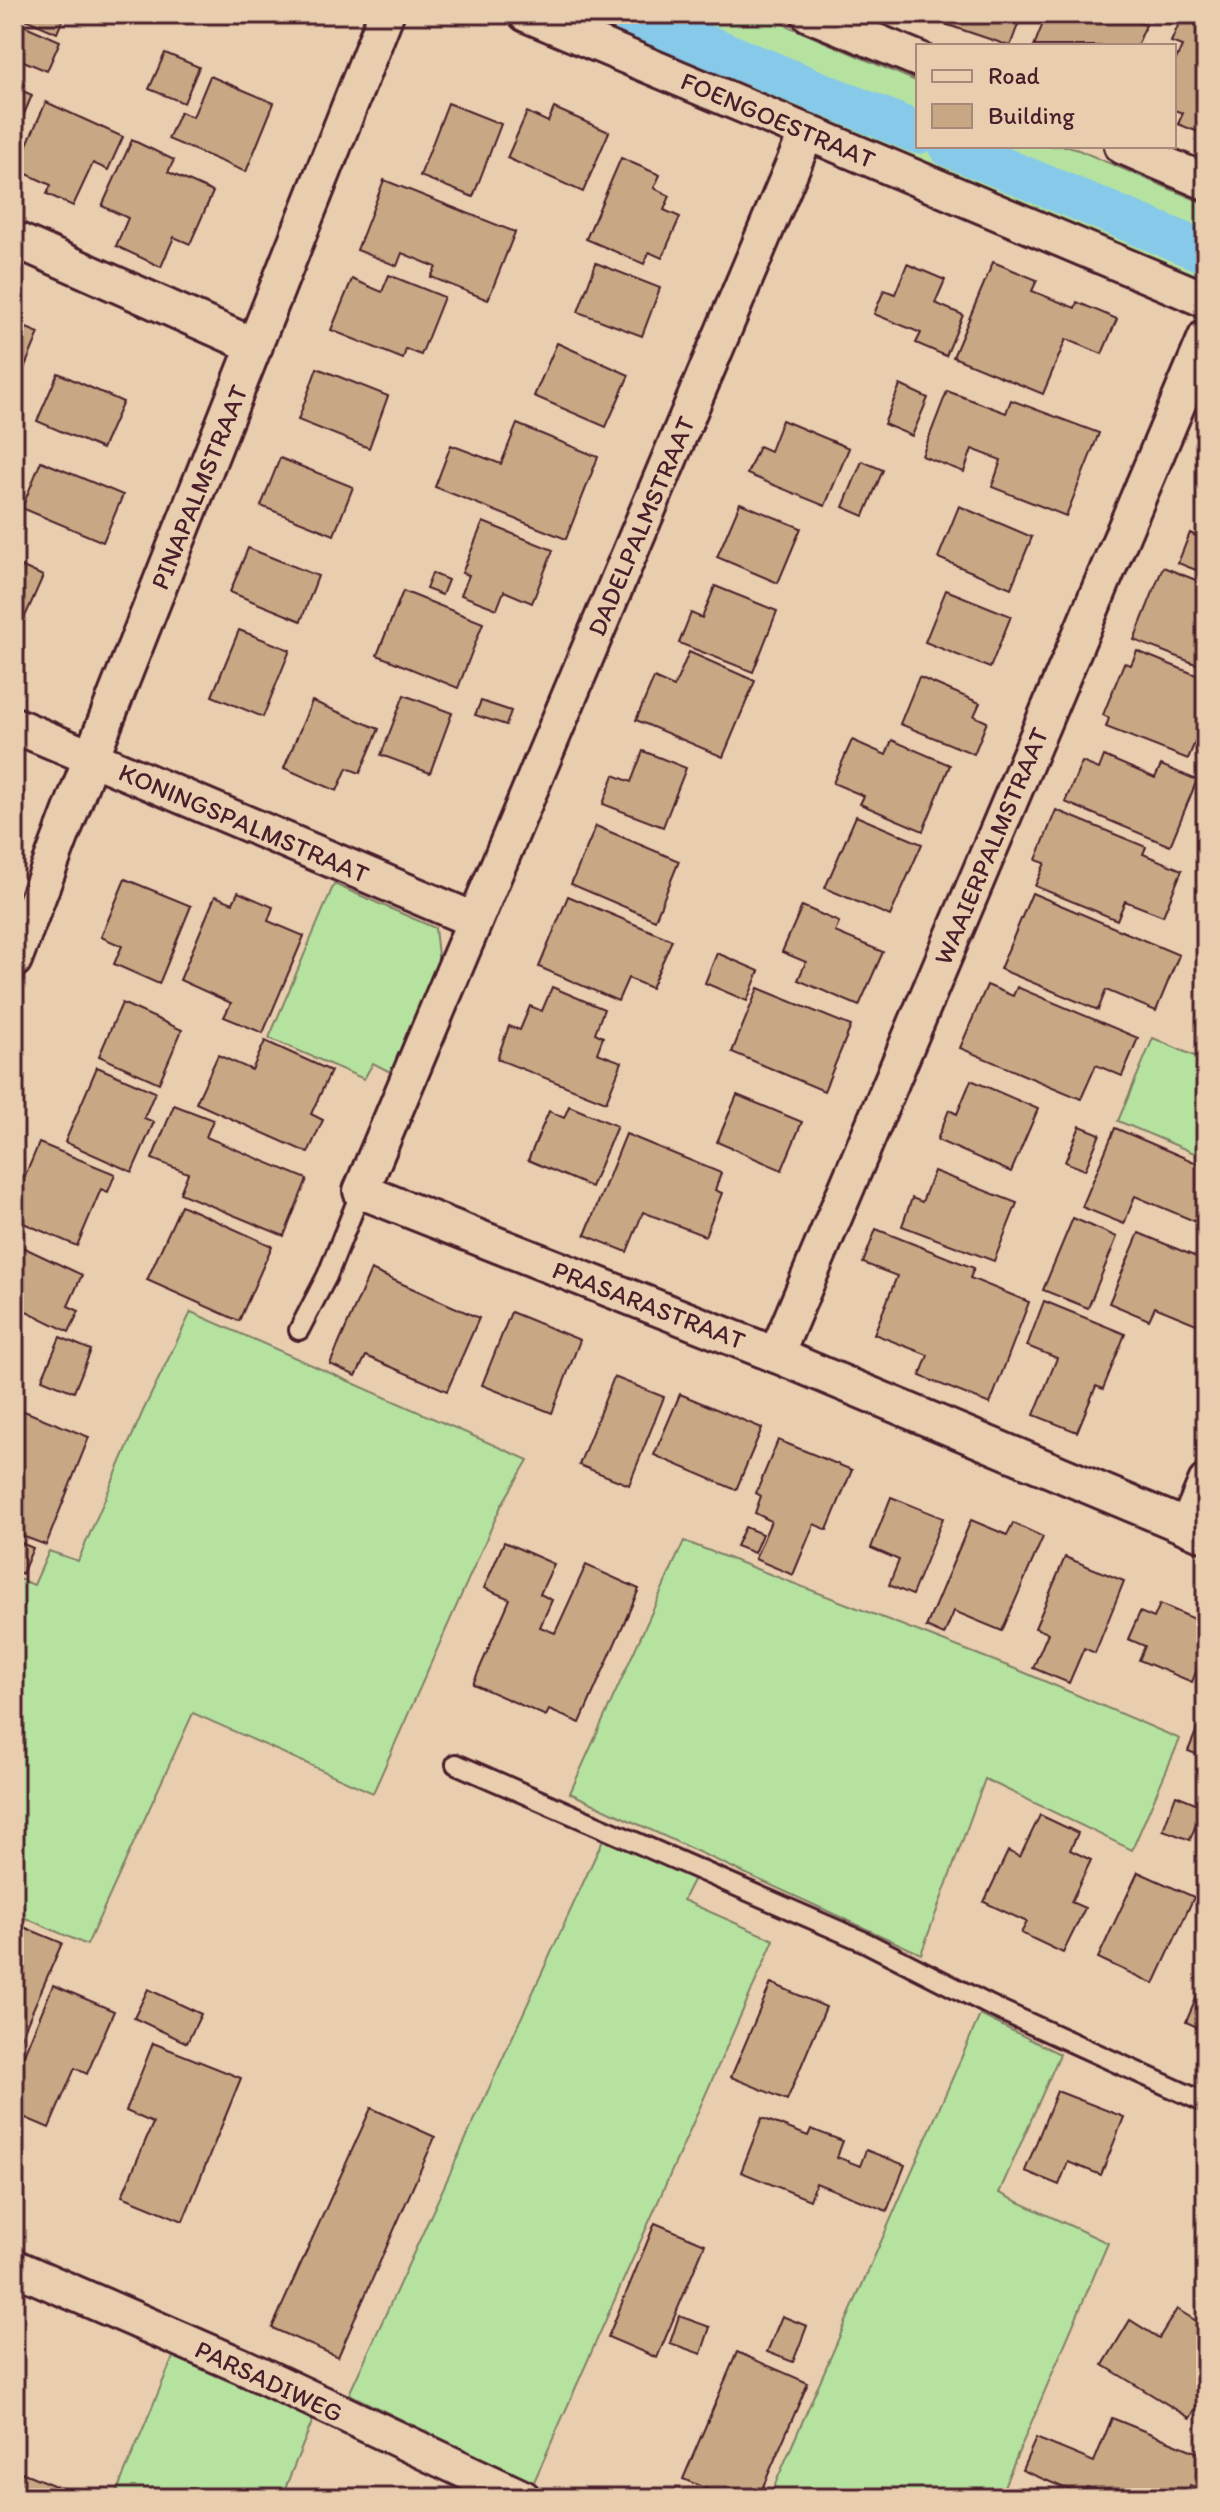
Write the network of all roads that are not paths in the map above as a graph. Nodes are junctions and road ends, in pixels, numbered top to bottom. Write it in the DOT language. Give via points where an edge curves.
graph roads {
  1 [pos="386,14"];
  2 [pos="526,14"];
  3 [pos="809,14"];
  4 [pos="860,23"];
  5 [pos="916,58"];
  6 [pos="807,132"];
  7 [pos="1127,148"];
  8 [pos="1206,182"];
  9 [pos="14,239"];
  10 [pos="1206,300"];
  11 [pos="1206,337"];
  12 [pos="255,346"];
  13 [pos="14,725"];
  14 [pos="91,758"];
  15 [pos="474,920"];
  16 [pos="14,960"];
  17 [pos="361,1191"];
  18 [pos="299,1330"];
  19 [pos="776,1355"];
  20 [pos="1206,1482"];
  21 [pos="1197,1531"];
  22 [pos="456,1764"];
  23 [pos="1206,2103"];
  24 [pos="14,2267"];
  25 [pos="523,2498"];
  1 -- 12 [label="street, PINAPALMSTRAAT"];
  2 -- 6 [label="street, FOENGOESTRAAT"];
  3 -- 4 [label="street"];
  4 -- 5 [label="street"];
  6 -- 10 [label="street, FOENGOESTRAAT"];
  6 -- 15 [label="street, DADELPALMSTRAAT"];
  7 -- 8 [label="street"];
  9 -- 12 [label="street"];
  11 -- 19 [label="street, WAAIERPALMSTRAAT"];
  12 -- 14 [label="street, PINAPALMSTRAAT"];
  13 -- 14 [label="street, KONINGSPALMSTRAAT"];
  14 -- 15 [label="street, KONINGSPALMSTRAAT"];
  14 -- 16 [label="street, PINAPALMSTRAAT"];
  15 -- 17 [label="street"];
  17 -- 18 [label="lane"];
  17 -- 19 [label="street, PRASARASTRAAT"];
  19 -- 21 [label="street, PRASARASTRAAT"];
  20 -- 21 [label="street"];
  22 -- 23 [label="lane" via="865,1942 991,2006"];
  24 -- 25 [label="street, PARSADIWEG"];
}
